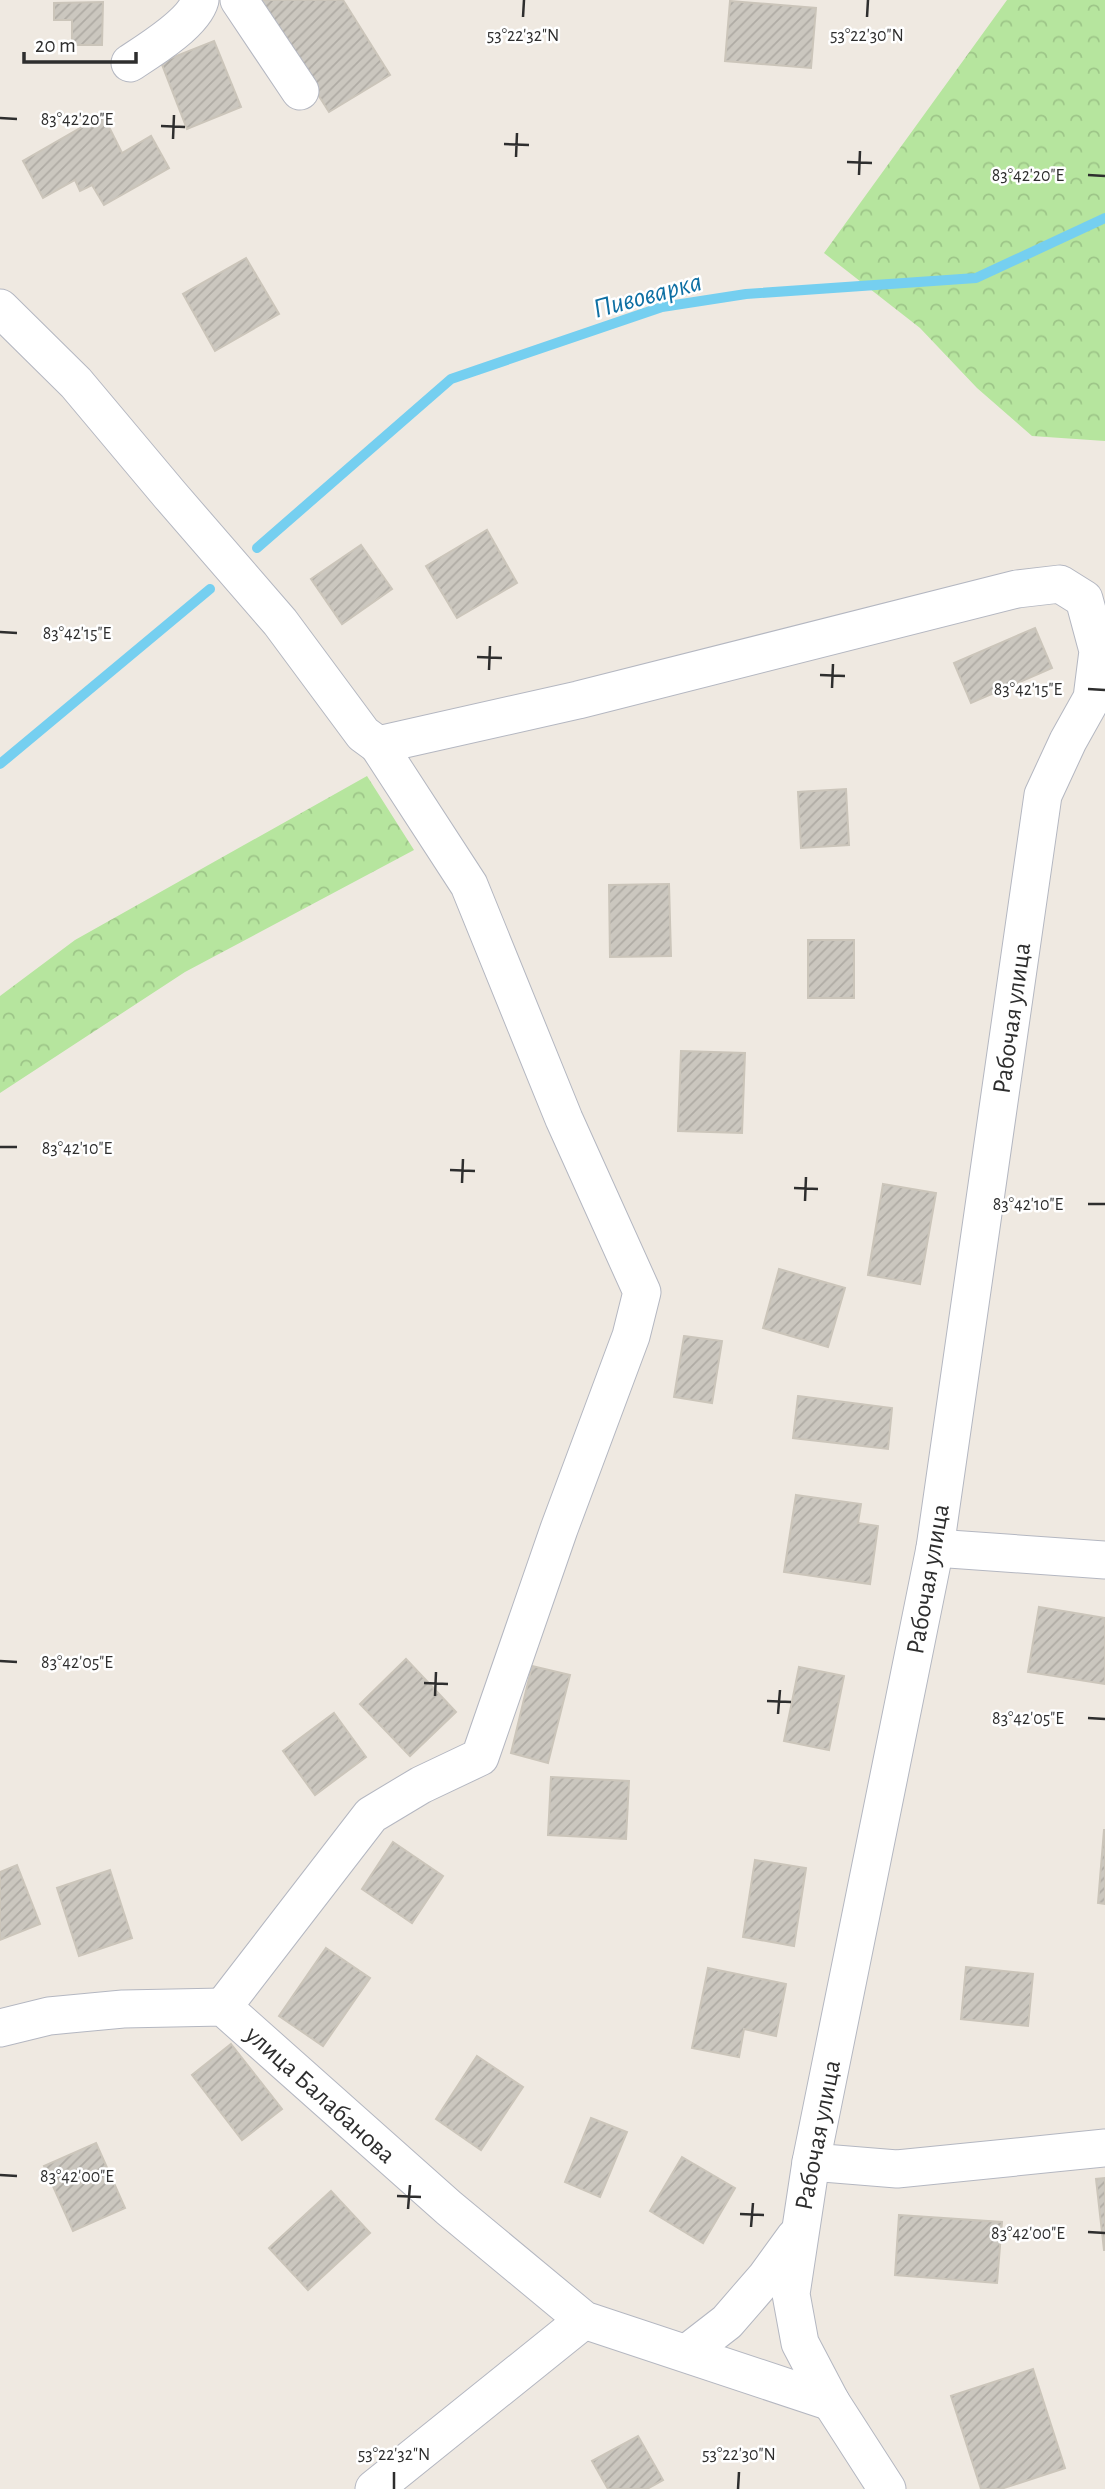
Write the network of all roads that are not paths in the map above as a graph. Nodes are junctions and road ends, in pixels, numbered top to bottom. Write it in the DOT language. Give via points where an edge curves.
graph roads {
  1 [pos="200,0"];
  2 [pos="239,0"];
  3 [pos="130,63"];
  4 [pos="300,91"];
  5 [pos="0,308"];
  6 [pos="1095,590"];
  7 [pos="377,745"];
  8 [pos="935,1548"];
  9 [pos="1105,1560"];
  10 [pos="223,2007"];
  11 [pos="0,2028"];
  12 [pos="1105,2148"];
  13 [pos="811,2162"];
  14 [pos="798,2232"];
  15 [pos="584,2320"];
  16 [pos="687,2353"];
  17 [pos="831,2402"];
  18 [pos="374,2489"];
  19 [pos="887,2489"];
  1 -- 3 [label="street" via="173,33"];
  2 -- 4 [label="street"];
  5 -- 7 [label="street" via="76,383 280,622 363,734"];
  6 -- 7 [label="street" via="1060,584 1017,589 578,700"];
  6 -- 8 [label="street, Рабочая улица" via="1098,651 1092,698 1043,795"];
  7 -- 10 [label="street" via="469,885 564,1119 642,1292 632,1336 480,1757 371,1815"];
  8 -- 9 [label="street"];
  8 -- 13 [label="street, Рабочая улица"];
  10 -- 11 [label="street, улица Балабанова" via="123,2009 61,2015"];
  10 -- 15 [label="street, улица Балабанова" via="449,2208"];
  12 -- 13 [label="street" via="897,2169"];
  13 -- 14 [label="street, Рабочая улица"];
  14 -- 16 [label="street" via="727,2322"];
  14 -- 17 [label="street, Рабочая улица" via="791,2294 800,2343"];
  15 -- 16 [label="street, улица Балабанова"];
  15 -- 18 [label="street"];
  16 -- 17 [label="street, улица Балабанова"];
  17 -- 19 [label="street, Рабочая улица"];
}
